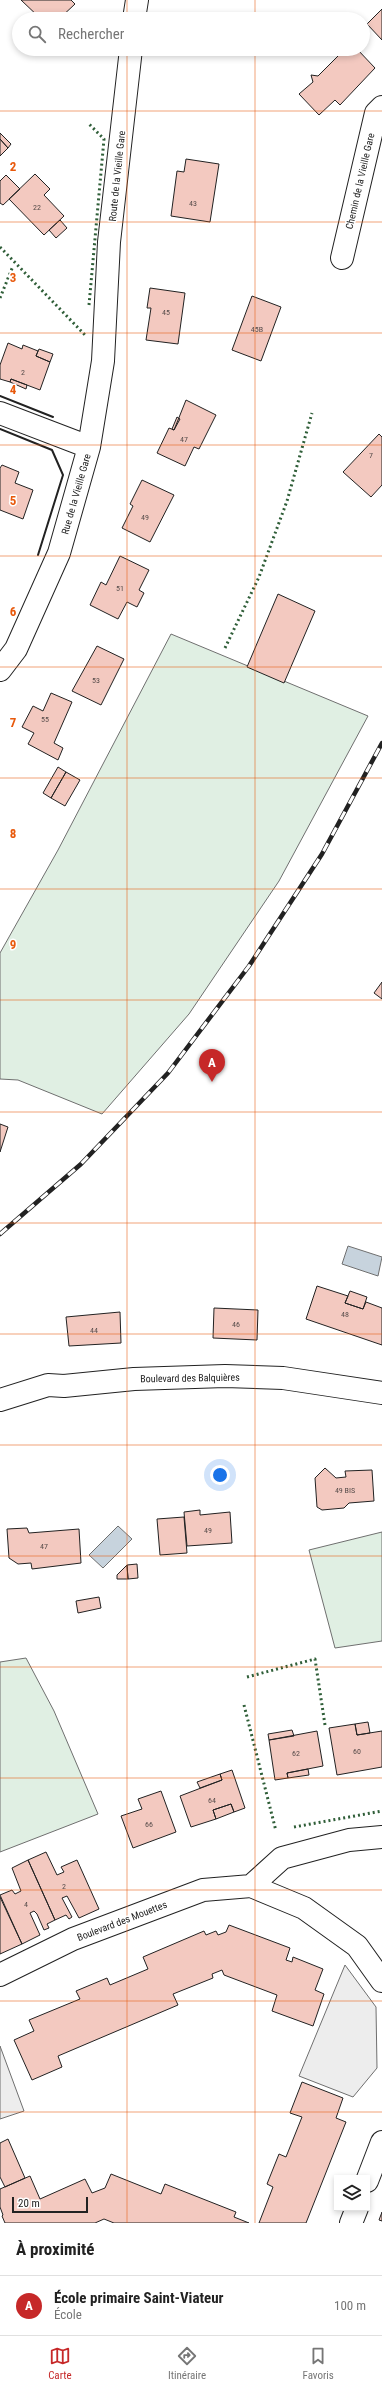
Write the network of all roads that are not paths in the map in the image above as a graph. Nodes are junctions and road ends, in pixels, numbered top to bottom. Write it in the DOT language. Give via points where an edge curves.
graph roads {
  1 [pos="137,0"];
  2 [pos="135,12"];
  3 [pos="130,56"];
  4 [pos="382,107"];
  5 [pos="342,258"];
  6 [pos="107,303"];
  7 [pos="0,412"];
  8 [pos="90,447"];
  9 [pos="0,670"];
  10 [pos="382,1393"];
  11 [pos="0,1400"];
  12 [pos="382,1837"];
  13 [pos="251,1886"];
  14 [pos="0,1975"];
  15 [pos="382,1980"];
  16 [pos="382,2142"];
  17 [pos="369,2175"];
  18 [pos="356,2211"];
  19 [pos="351,2223"];
  1 -- 2 [label="street"];
  3 -- 6 [label="street, Route de la Vieille Gare" via="110,242"];
  4 -- 5 [label="street, Chemin de la Vieille Gare" via="376,113"];
  6 -- 8 [label="street, Rue de la Vieille Gare" via="104,361"];
  7 -- 8 [label="street"];
  8 -- 9 [label="street, Rue de la Vieille Gare" via="59,553 16,650"];
  10 -- 11 [label="street, Boulevard des Balquières" via="283,1378 201,1376 48,1385"];
  12 -- 13 [label="street" via="349,1840 282,1858"];
  13 -- 14 [label="street, Boulevard des Mouettes" via="202,1890 73,1939"];
  13 -- 15 [label="street" via="304,1908 357,1946"];
  16 -- 17 [label="street"];
  18 -- 19 [label="street"];
}
